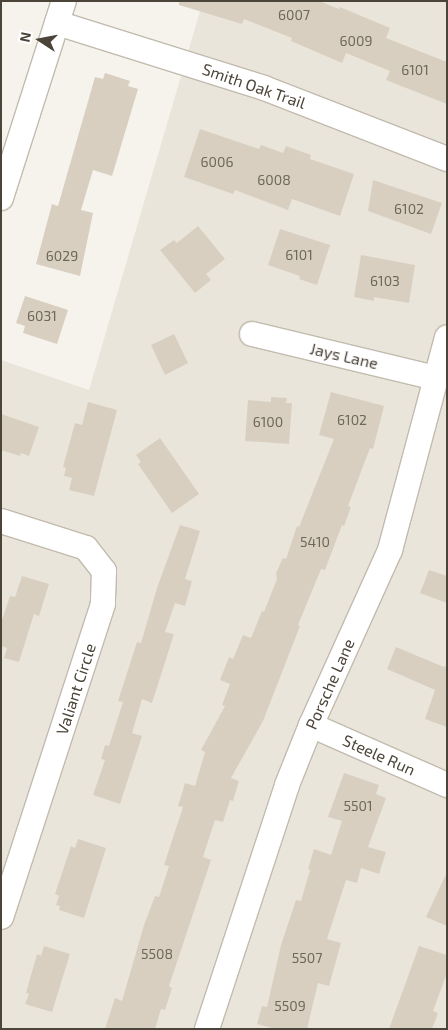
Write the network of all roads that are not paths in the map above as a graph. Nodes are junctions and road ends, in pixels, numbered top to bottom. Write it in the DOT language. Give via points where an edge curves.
graph roads {
  1 [pos="60,12"];
  2 [pos="447,159"];
  3 [pos="1,198"];
  4 [pos="252,334"];
  5 [pos="447,338"];
  6 [pos="435,378"];
  7 [pos="1,521"];
  8 [pos="311,726"];
  9 [pos="447,786"];
  10 [pos="1,917"];
  11 [pos="207,1029"];
  1 -- 2 [label="street, Smith Oak Trail"];
  1 -- 3 [label="street"];
  4 -- 6 [label="street, Jays Lane"];
  5 -- 6 [label="street, Porsche Lane"];
  6 -- 8 [label="street, Porsche Lane" via="390,550"];
  7 -- 10 [label="street, Valiant Circle" via="86,548 104,571 103,604"];
  8 -- 9 [label="street, Steele Run"];
  8 -- 11 [label="street, Porsche Lane" via="287,786"];
}
